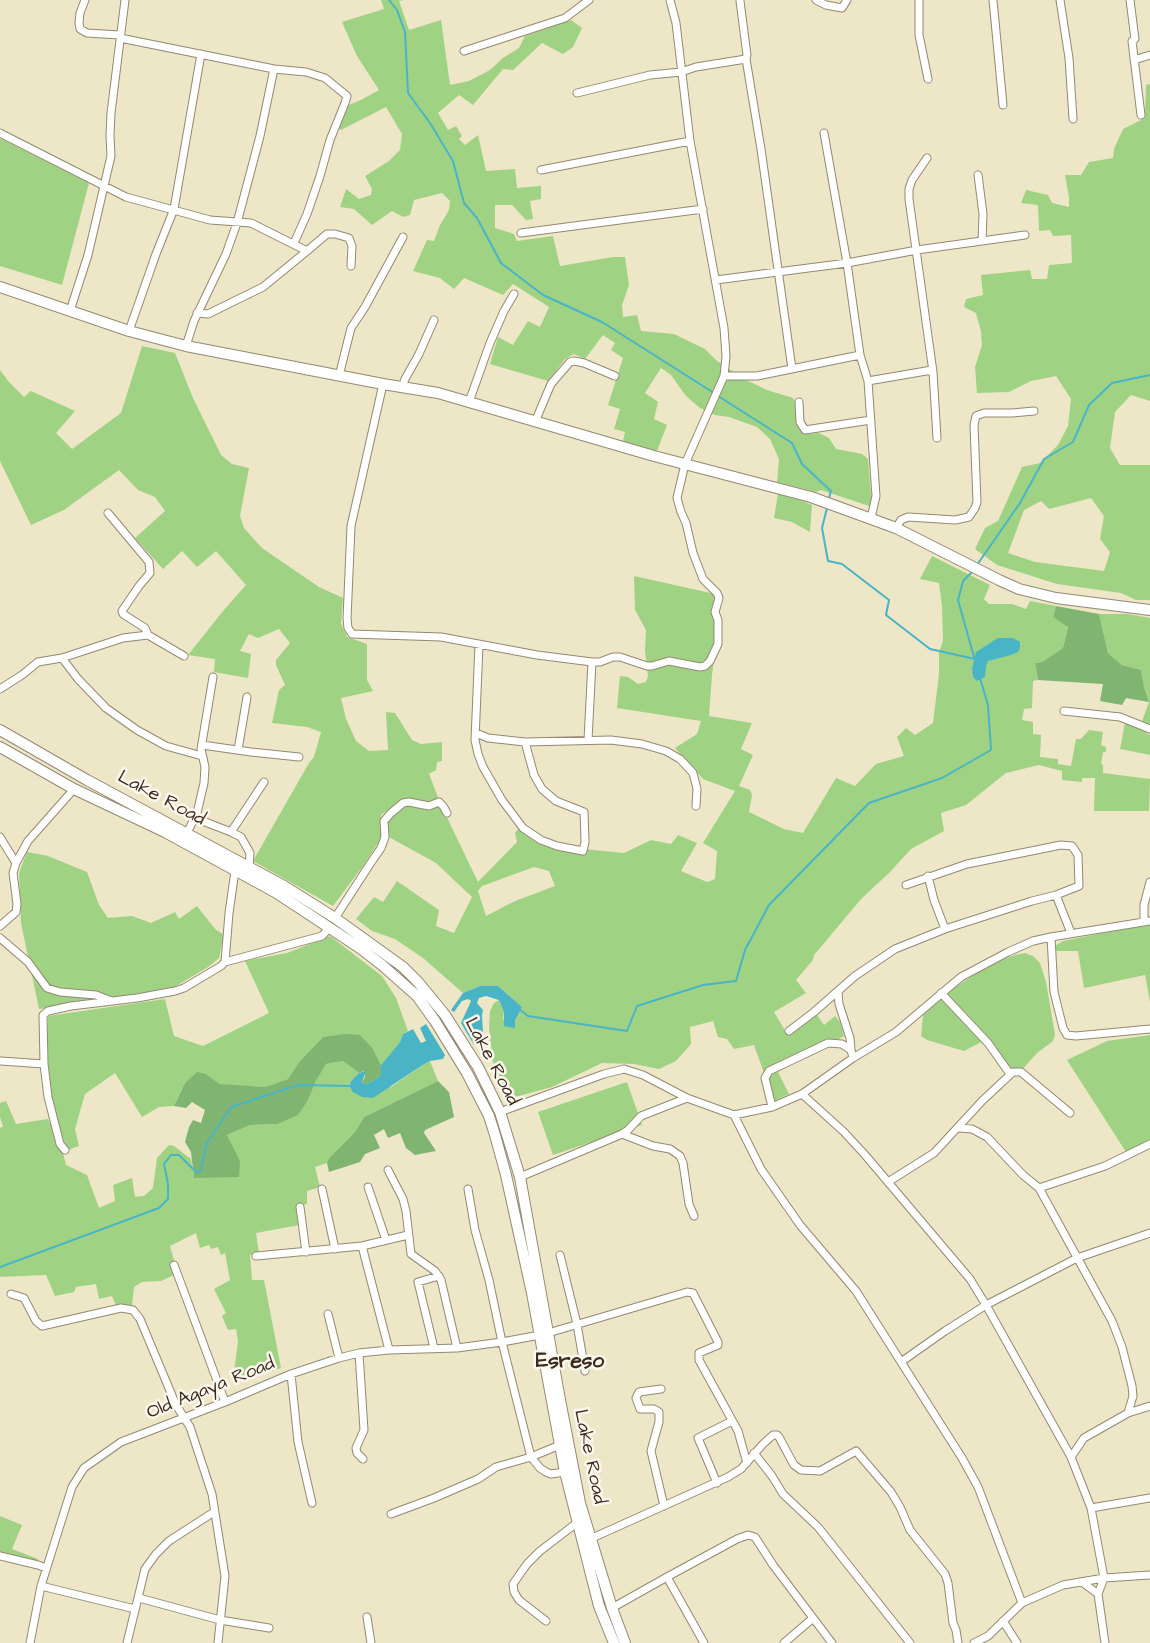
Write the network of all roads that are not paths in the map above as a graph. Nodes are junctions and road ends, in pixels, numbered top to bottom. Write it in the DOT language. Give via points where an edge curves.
graph roads {
  1 [pos="85,0"];
  2 [pos="125,0"];
  3 [pos="589,0"];
  4 [pos="670,0"];
  5 [pos="816,0"];
  6 [pos="847,0"];
  7 [pos="919,0"];
  8 [pos="993,0"];
  9 [pos="1060,0"];
  10 [pos="1130,0"];
  11 [pos="740,2"];
  12 [pos="120,36"];
  13 [pos="464,51"];
  14 [pos="201,54"];
  15 [pos="1150,55"];
  16 [pos="746,59"];
  17 [pos="1134,60"];
  18 [pos="274,69"];
  19 [pos="681,72"];
  20 [pos="928,79"];
  21 [pos="576,93"];
  22 [pos="1003,105"];
  23 [pos="1141,115"];
  24 [pos="1073,119"];
  25 [pos="0,133"];
  26 [pos="824,133"];
  27 [pos="690,141"];
  28 [pos="926,158"];
  29 [pos="541,170"];
  30 [pos="978,175"];
  31 [pos="104,186"];
  32 [pos="174,209"];
  33 [pos="703,209"];
  34 [pos="238,223"];
  35 [pos="521,233"];
  36 [pos="1025,235"];
  37 [pos="403,237"];
  38 [pos="982,241"];
  39 [pos="294,244"];
  40 [pos="917,250"];
  41 [pos="307,251"];
  42 [pos="846,262"];
  43 [pos="351,266"];
  44 [pos="779,272"];
  45 [pos="716,280"];
  46 [pos="0,287"];
  47 [pos="514,294"];
  48 [pos="70,311"];
  49 [pos="197,313"];
  50 [pos="434,320"];
  51 [pos="130,331"];
  52 [pos="186,346"];
  53 [pos="860,355"];
  54 [pos="792,369"];
  55 [pos="932,370"];
  56 [pos="339,376"];
  57 [pos="615,376"];
  58 [pos="724,376"];
  59 [pos="868,381"];
  60 [pos="383,384"];
  61 [pos="402,387"];
  62 [pos="468,402"];
  63 [pos="799,402"];
  64 [pos="1034,411"];
  65 [pos="871,420"];
  66 [pos="535,422"];
  67 [pos="938,438"];
  68 [pos="684,464"];
  69 [pos="108,513"];
  70 [pos="871,518"];
  71 [pos="896,528"];
  72 [pos="1150,610"];
  73 [pos="148,635"];
  74 [pos="479,645"];
  75 [pos="184,656"];
  76 [pos="62,658"];
  77 [pos="592,662"];
  78 [pos="213,677"];
  79 [pos="0,689"];
  80 [pos="247,697"];
  81 [pos="1064,711"];
  82 [pos="1150,728"];
  83 [pos="0,730"];
  84 [pos="476,733"];
  85 [pos="588,740"];
  86 [pos="525,742"];
  87 [pos="202,745"];
  88 [pos="0,746"];
  89 [pos="238,750"];
  90 [pos="202,756"];
  91 [pos="298,757"];
  92 [pos="264,782"];
  93 [pos="74,789"];
  94 [pos="696,806"];
  95 [pos="447,813"];
  96 [pos="195,818"];
  97 [pos="231,832"];
  98 [pos="187,833"];
  99 [pos="0,837"];
  100 [pos="16,863"];
  101 [pos="249,866"];
  102 [pos="236,871"];
  103 [pos="928,876"];
  104 [pos="1150,882"];
  105 [pos="906,885"];
  106 [pos="1056,895"];
  107 [pos="335,918"];
  108 [pos="1147,920"];
  109 [pos="0,926"];
  110 [pos="328,928"];
  111 [pos="945,929"];
  112 [pos="1071,933"];
  113 [pos="1051,937"];
  114 [pos="0,938"];
  115 [pos="225,962"];
  116 [pos="838,992"];
  117 [pos="941,993"];
  118 [pos="112,1001"];
  119 [pos="1150,1029"];
  120 [pos="789,1031"];
  121 [pos="851,1050"];
  122 [pos="854,1058"];
  123 [pos="0,1061"];
  124 [pos="44,1064"];
  125 [pos="1010,1074"];
  126 [pos="802,1094"];
  127 [pos="687,1098"];
  128 [pos="772,1107"];
  129 [pos="500,1112"];
  130 [pos="1070,1113"];
  131 [pos="734,1114"];
  132 [pos="959,1128"];
  133 [pos="622,1134"];
  134 [pos="1150,1144"];
  135 [pos="65,1150"];
  136 [pos="388,1170"];
  137 [pos="520,1177"];
  138 [pos="888,1182"];
  139 [pos="368,1187"];
  140 [pos="1039,1188"];
  141 [pos="322,1189"];
  142 [pos="468,1189"];
  143 [pos="300,1207"];
  144 [pos="694,1216"];
  145 [pos="1150,1233"];
  146 [pos="408,1235"];
  147 [pos="386,1240"];
  148 [pos="362,1246"];
  149 [pos="335,1249"];
  150 [pos="306,1252"];
  151 [pos="560,1255"];
  152 [pos="256,1256"];
  153 [pos="1077,1258"];
  154 [pos="174,1265"];
  155 [pos="439,1276"];
  156 [pos="11,1294"];
  157 [pos="986,1305"];
  158 [pos="328,1314"];
  159 [pos="576,1324"];
  160 [pos="544,1334"];
  161 [pos="502,1342"];
  162 [pos="434,1348"];
  163 [pos="457,1348"];
  164 [pos="389,1350"];
  165 [pos="359,1354"];
  166 [pos="339,1358"];
  167 [pos="901,1362"];
  168 [pos="585,1371"];
  169 [pos="291,1374"];
  170 [pos="661,1389"];
  171 [pos="225,1402"];
  172 [pos="1150,1406"];
  173 [pos="1128,1412"];
  174 [pos="184,1417"];
  175 [pos="732,1421"];
  176 [pos="560,1445"];
  177 [pos="754,1453"];
  178 [pos="531,1456"];
  179 [pos="1071,1457"];
  180 [pos="364,1460"];
  181 [pos="747,1463"];
  182 [pos="565,1472"];
  183 [pos="716,1483"];
  184 [pos="1150,1498"];
  185 [pos="312,1503"];
  186 [pos="664,1506"];
  187 [pos="1091,1508"];
  188 [pos="214,1512"];
  189 [pos="391,1514"];
  190 [pos="578,1522"];
  191 [pos="590,1539"];
  192 [pos="0,1556"];
  193 [pos="46,1568"];
  194 [pos="1150,1575"];
  195 [pos="667,1577"];
  196 [pos="1104,1578"];
  197 [pos="1082,1582"];
  198 [pos="42,1586"];
  199 [pos="1098,1594"];
  200 [pos="139,1598"];
  201 [pos="1022,1604"];
  202 [pos="612,1608"];
  203 [pos="135,1609"];
  204 [pos="367,1617"];
  205 [pos="812,1619"];
  206 [pos="220,1620"];
  207 [pos="546,1621"];
  208 [pos="1003,1622"];
  209 [pos="269,1628"];
  210 [pos="30,1643"];
  211 [pos="127,1643"];
  212 [pos="218,1643"];
  213 [pos="371,1643"];
  214 [pos="614,1643"];
  215 [pos="625,1643"];
  216 [pos="704,1643"];
  217 [pos="784,1643"];
  218 [pos="832,1643"];
  219 [pos="910,1643"];
  220 [pos="958,1643"];
  221 [pos="974,1643"];
  222 [pos="1017,1643"];
  223 [pos="1106,1643"];
  1 -- 12 [label="street" via="80,13 80,28 86,33"];
  2 -- 12 [label="street"];
  3 -- 13 [label="street" via="565,18"];
  4 -- 19 [label="street" via="676,22"];
  5 -- 6 [label="street" via="826,6 842,8"];
  7 -- 20 [label="street" via="919,35"];
  8 -- 22 [label="street"];
  9 -- 24 [label="street" via="1069,58"];
  10 -- 17 [label="street"];
  11 -- 16 [label="street"];
  12 -- 14 [label="street"];
  12 -- 31 [label="street" via="111,113 111,156"];
  14 -- 18 [label="street"];
  14 -- 32 [label="street"];
  15 -- 17 [label="street"];
  16 -- 19 [label="street"];
  16 -- 44 [label="street"];
  17 -- 23 [label="street"];
  18 -- 34 [label="street"];
  18 -- 39 [label="street" via="306,72 325,78 347,96"];
  19 -- 21 [label="street" via="650,74"];
  19 -- 27 [label="street"];
  25 -- 31 [label="street"];
  26 -- 42 [label="street"];
  27 -- 29 [label="street"];
  27 -- 33 [label="street"];
  28 -- 40 [label="street" via="909,189"];
  30 -- 38 [label="street" via="983,214"];
  31 -- 32 [label="street" via="126,197"];
  31 -- 48 [label="street"];
  32 -- 34 [label="street" via="210,220"];
  32 -- 51 [label="street"];
  33 -- 35 [label="street"];
  33 -- 45 [label="street"];
  34 -- 39 [label="street" via="251,223"];
  34 -- 49 [label="street"];
  36 -- 38 [label="street"];
  37 -- 56 [label="street" via="352,328"];
  38 -- 40 [label="street"];
  39 -- 41 [label="street"];
  40 -- 42 [label="street"];
  40 -- 55 [label="street"];
  41 -- 43 [label="street" via="327,234 349,238"];
  41 -- 49 [label="street" via="263,287 208,314"];
  42 -- 44 [label="street"];
  42 -- 53 [label="street"];
  44 -- 45 [label="street"];
  44 -- 54 [label="street"];
  45 -- 58 [label="street" via="724,328"];
  46 -- 48 [label="main road"];
  47 -- 62 [label="street" via="490,343"];
  48 -- 51 [label="main road"];
  49 -- 52 [label="street"];
  50 -- 61 [label="street"];
  51 -- 52 [label="main road"];
  52 -- 56 [label="main road"];
  53 -- 54 [label="street"];
  53 -- 59 [label="street"];
  54 -- 58 [label="street" via="757,376"];
  55 -- 59 [label="street"];
  55 -- 67 [label="street"];
  56 -- 60 [label="main road"];
  57 -- 66 [label="street" via="584,363 570,362 551,384"];
  58 -- 68 [label="street"];
  59 -- 65 [label="street"];
  60 -- 61 [label="main road"];
  60 -- 74 [label="street" via="352,526 348,628 352,634 430,636"];
  61 -- 62 [label="main road"];
  62 -- 66 [label="main road"];
  63 -- 65 [label="street" via="801,426 805,430"];
  64 -- 71 [label="street" via="976,416 977,502 969,516 955,520 908,517"];
  65 -- 70 [label="street" via="876,496"];
  66 -- 68 [label="main road"];
  68 -- 70 [label="main road" via="811,496"];
  68 -- 77 [label="street" via="677,501 702,579 718,596 716,650 707,665 700,668 669,661 647,666 620,657"];
  69 -- 73 [label="street" via="149,562 150,573 122,611 145,628"];
  70 -- 71 [label="main road"];
  71 -- 72 [label="main road" via="1019,589 1056,598"];
  73 -- 75 [label="street"];
  73 -- 76 [label="street" via="118,639"];
  74 -- 77 [label="street"];
  74 -- 84 [label="street"];
  76 -- 79 [label="street" via="38,662"];
  76 -- 90 [label="street" via="106,708 136,730 166,746"];
  77 -- 85 [label="street"];
  78 -- 87 [label="street"];
  80 -- 89 [label="street"];
  81 -- 82 [label="street" via="1120,717"];
  83 -- 98 [label="main road, Lake Road"];
  84 -- 86 [label="street" via="488,738"];
  84 -- 86 [label="street" via="480,760 516,821 541,840 583,851 584,812 556,801 542,789 534,775"];
  85 -- 86 [label="street"];
  85 -- 94 [label="street" via="631,742 672,753 695,776"];
  87 -- 89 [label="street"];
  87 -- 90 [label="street"];
  88 -- 93 [label="main road, Lake Road"];
  89 -- 91 [label="street"];
  90 -- 96 [label="street" via="204,783"];
  92 -- 97 [label="street"];
  93 -- 100 [label="street" via="28,841"];
  93 -- 102 [label="main road, Lake Road" via="165,832"];
  95 -- 107 [label="street" via="439,802 429,806 404,803 390,813 384,821 385,836 381,848"];
  96 -- 97 [label="street"];
  96 -- 98 [label="street"];
  97 -- 101 [label="street" via="241,837 248,847"];
  98 -- 101 [label="main road, Lake Road"];
  99 -- 100 [label="street"];
  100 -- 109 [label="street" via="13,873 17,909"];
  101 -- 107 [label="main road, Lake Road"];
  102 -- 110 [label="main road, Lake Road" via="275,892"];
  102 -- 115 [label="street"];
  103 -- 105 [label="street"];
  103 -- 106 [label="street" via="967,864 1066,844 1072,846 1078,855 1080,884"];
  103 -- 111 [label="street"];
  104 -- 108 [label="street" via="1144,904"];
  106 -- 111 [label="street"];
  106 -- 112 [label="street"];
  107 -- 129 [label="main road, Lake Road" via="403,967 418,982 466,1048"];
  108 -- 112 [label="street"];
  110 -- 115 [label="street" via="322,936"];
  110 -- 160 [label="main road, Lake Road" via="360,948 417,996 455,1051 489,1116 495,1135"];
  111 -- 116 [label="street" via="895,949 855,976"];
  112 -- 113 [label="street"];
  113 -- 117 [label="street" via="1019,947 974,968"];
  113 -- 119 [label="street" via="1054,992 1067,1035"];
  114 -- 118 [label="street" via="24,958 47,988 96,995"];
  115 -- 118 [label="street" via="175,991"];
  116 -- 120 [label="street"];
  116 -- 121 [label="street"];
  117 -- 122 [label="street" via="896,1032"];
  117 -- 125 [label="street" via="988,1043"];
  118 -- 124 [label="street" via="71,1006 44,1014"];
  121 -- 122 [label="street"];
  121 -- 128 [label="street" via="836,1042 828,1043 769,1071 765,1078"];
  122 -- 126 [label="street"];
  123 -- 124 [label="street"];
  124 -- 135 [label="street" via="55,1129"];
  125 -- 130 [label="street" via="1021,1072"];
  125 -- 132 [label="street" via="982,1100"];
  126 -- 128 [label="street"];
  126 -- 138 [label="street" via="844,1132"];
  127 -- 129 [label="street" via="643,1074 621,1069"];
  127 -- 131 [label="street"];
  127 -- 133 [label="street" via="641,1116"];
  128 -- 131 [label="street"];
  129 -- 137 [label="main road, Lake Road"];
  131 -- 167 [label="street" via="775,1190 856,1291"];
  132 -- 138 [label="street" via="934,1152"];
  132 -- 140 [label="street" via="972,1129 987,1137"];
  133 -- 137 [label="street"];
  133 -- 144 [label="street" via="670,1149 680,1156"];
  134 -- 140 [label="street" via="1104,1166"];
  136 -- 146 [label="street" via="403,1200"];
  137 -- 160 [label="main road, Lake Road"];
  138 -- 157 [label="street" via="970,1279"];
  139 -- 147 [label="street"];
  140 -- 153 [label="street"];
  141 -- 149 [label="street"];
  142 -- 161 [label="street"];
  143 -- 150 [label="street"];
  145 -- 153 [label="street"];
  146 -- 147 [label="street"];
  146 -- 155 [label="street" via="410,1254"];
  147 -- 148 [label="street"];
  148 -- 149 [label="street"];
  148 -- 164 [label="street"];
  149 -- 150 [label="street"];
  150 -- 152 [label="street"];
  151 -- 159 [label="street"];
  153 -- 157 [label="street"];
  153 -- 173 [label="street" via="1112,1321 1122,1347 1132,1386"];
  154 -- 171 [label="street"];
  155 -- 162 [label="street" via="418,1282"];
  155 -- 163 [label="street"];
  156 -- 174 [label="street" via="24,1298 42,1326 116,1308 133,1310"];
  157 -- 167 [label="street"];
  157 -- 179 [label="street"];
  158 -- 166 [label="street"];
  159 -- 160 [label="street, Old Agaya Road"];
  159 -- 168 [label="street"];
  159 -- 175 [label="street, Old Agaya Road" via="686,1292 693,1293 718,1342 718,1345 699,1352 698,1360"];
  160 -- 161 [label="street, Old Agaya Road"];
  160 -- 176 [label="main road, Lake Road"];
  160 -- 191 [label="main road, Lake Road"];
  161 -- 163 [label="street, Old Agaya Road"];
  161 -- 178 [label="street"];
  162 -- 163 [label="street, Old Agaya Road"];
  162 -- 164 [label="street, Old Agaya Road"];
  164 -- 165 [label="street, Old Agaya Road"];
  165 -- 166 [label="street, Old Agaya Road"];
  165 -- 180 [label="street" via="364,1430 356,1448"];
  166 -- 169 [label="street, Old Agaya Road"];
  167 -- 201 [label="street" via="978,1487"];
  169 -- 171 [label="street, Old Agaya Road"];
  169 -- 185 [label="street" via="298,1442"];
  170 -- 186 [label="street" via="639,1392 636,1398 640,1410 656,1409 659,1412 651,1451"];
  171 -- 174 [label="street, Old Agaya Road"];
  172 -- 173 [label="street"];
  173 -- 179 [label="street" via="1084,1438"];
  174 -- 188 [label="street" via="206,1475"];
  174 -- 193 [label="street, Old Agaya Road" via="121,1442 84,1468 72,1487"];
  175 -- 181 [label="street"];
  175 -- 183 [label="street" via="698,1438"];
  176 -- 178 [label="street"];
  176 -- 182 [label="main road, Lake Road"];
  177 -- 181 [label="street"];
  177 -- 219 [label="street" via="783,1494 818,1528"];
  177 -- 220 [label="street" via="767,1440 777,1436 797,1467 820,1471 853,1451 857,1452 891,1492 910,1530 945,1574"];
  178 -- 182 [label="street" via="546,1472"];
  178 -- 189 [label="street" via="496,1467 478,1479"];
  179 -- 187 [label="street"];
  181 -- 183 [label="street"];
  182 -- 190 [label="main road, Lake Road"];
  183 -- 186 [label="street"];
  184 -- 187 [label="street"];
  186 -- 191 [label="street"];
  187 -- 196 [label="street"];
  188 -- 200 [label="street" via="169,1541 156,1554 145,1569"];
  188 -- 206 [label="street" via="225,1576"];
  190 -- 207 [label="street" via="540,1551 513,1584 519,1600"];
  190 -- 214 [label="main road, Lake Road" via="600,1606"];
  191 -- 202 [label="main road, Lake Road"];
  192 -- 193 [label="street"];
  193 -- 198 [label="street, Old Agaya Road"];
  194 -- 196 [label="street"];
  195 -- 202 [label="street"];
  195 -- 205 [label="street" via="748,1535 755,1538"];
  195 -- 216 [label="street"];
  196 -- 197 [label="street"];
  196 -- 199 [label="street"];
  197 -- 199 [label="street"];
  197 -- 201 [label="street" via="1063,1585"];
  198 -- 203 [label="street"];
  198 -- 210 [label="street, Old Agaya Road"];
  199 -- 223 [label="street"];
  200 -- 203 [label="street"];
  200 -- 206 [label="street"];
  201 -- 208 [label="street"];
  202 -- 215 [label="main road, Lake Road"];
  203 -- 211 [label="street"];
  204 -- 213 [label="street"];
  205 -- 217 [label="street"];
  205 -- 218 [label="street"];
  206 -- 209 [label="street"];
  206 -- 212 [label="street"];
  208 -- 221 [label="street" via="988,1636"];
  208 -- 222 [label="street"];
}
